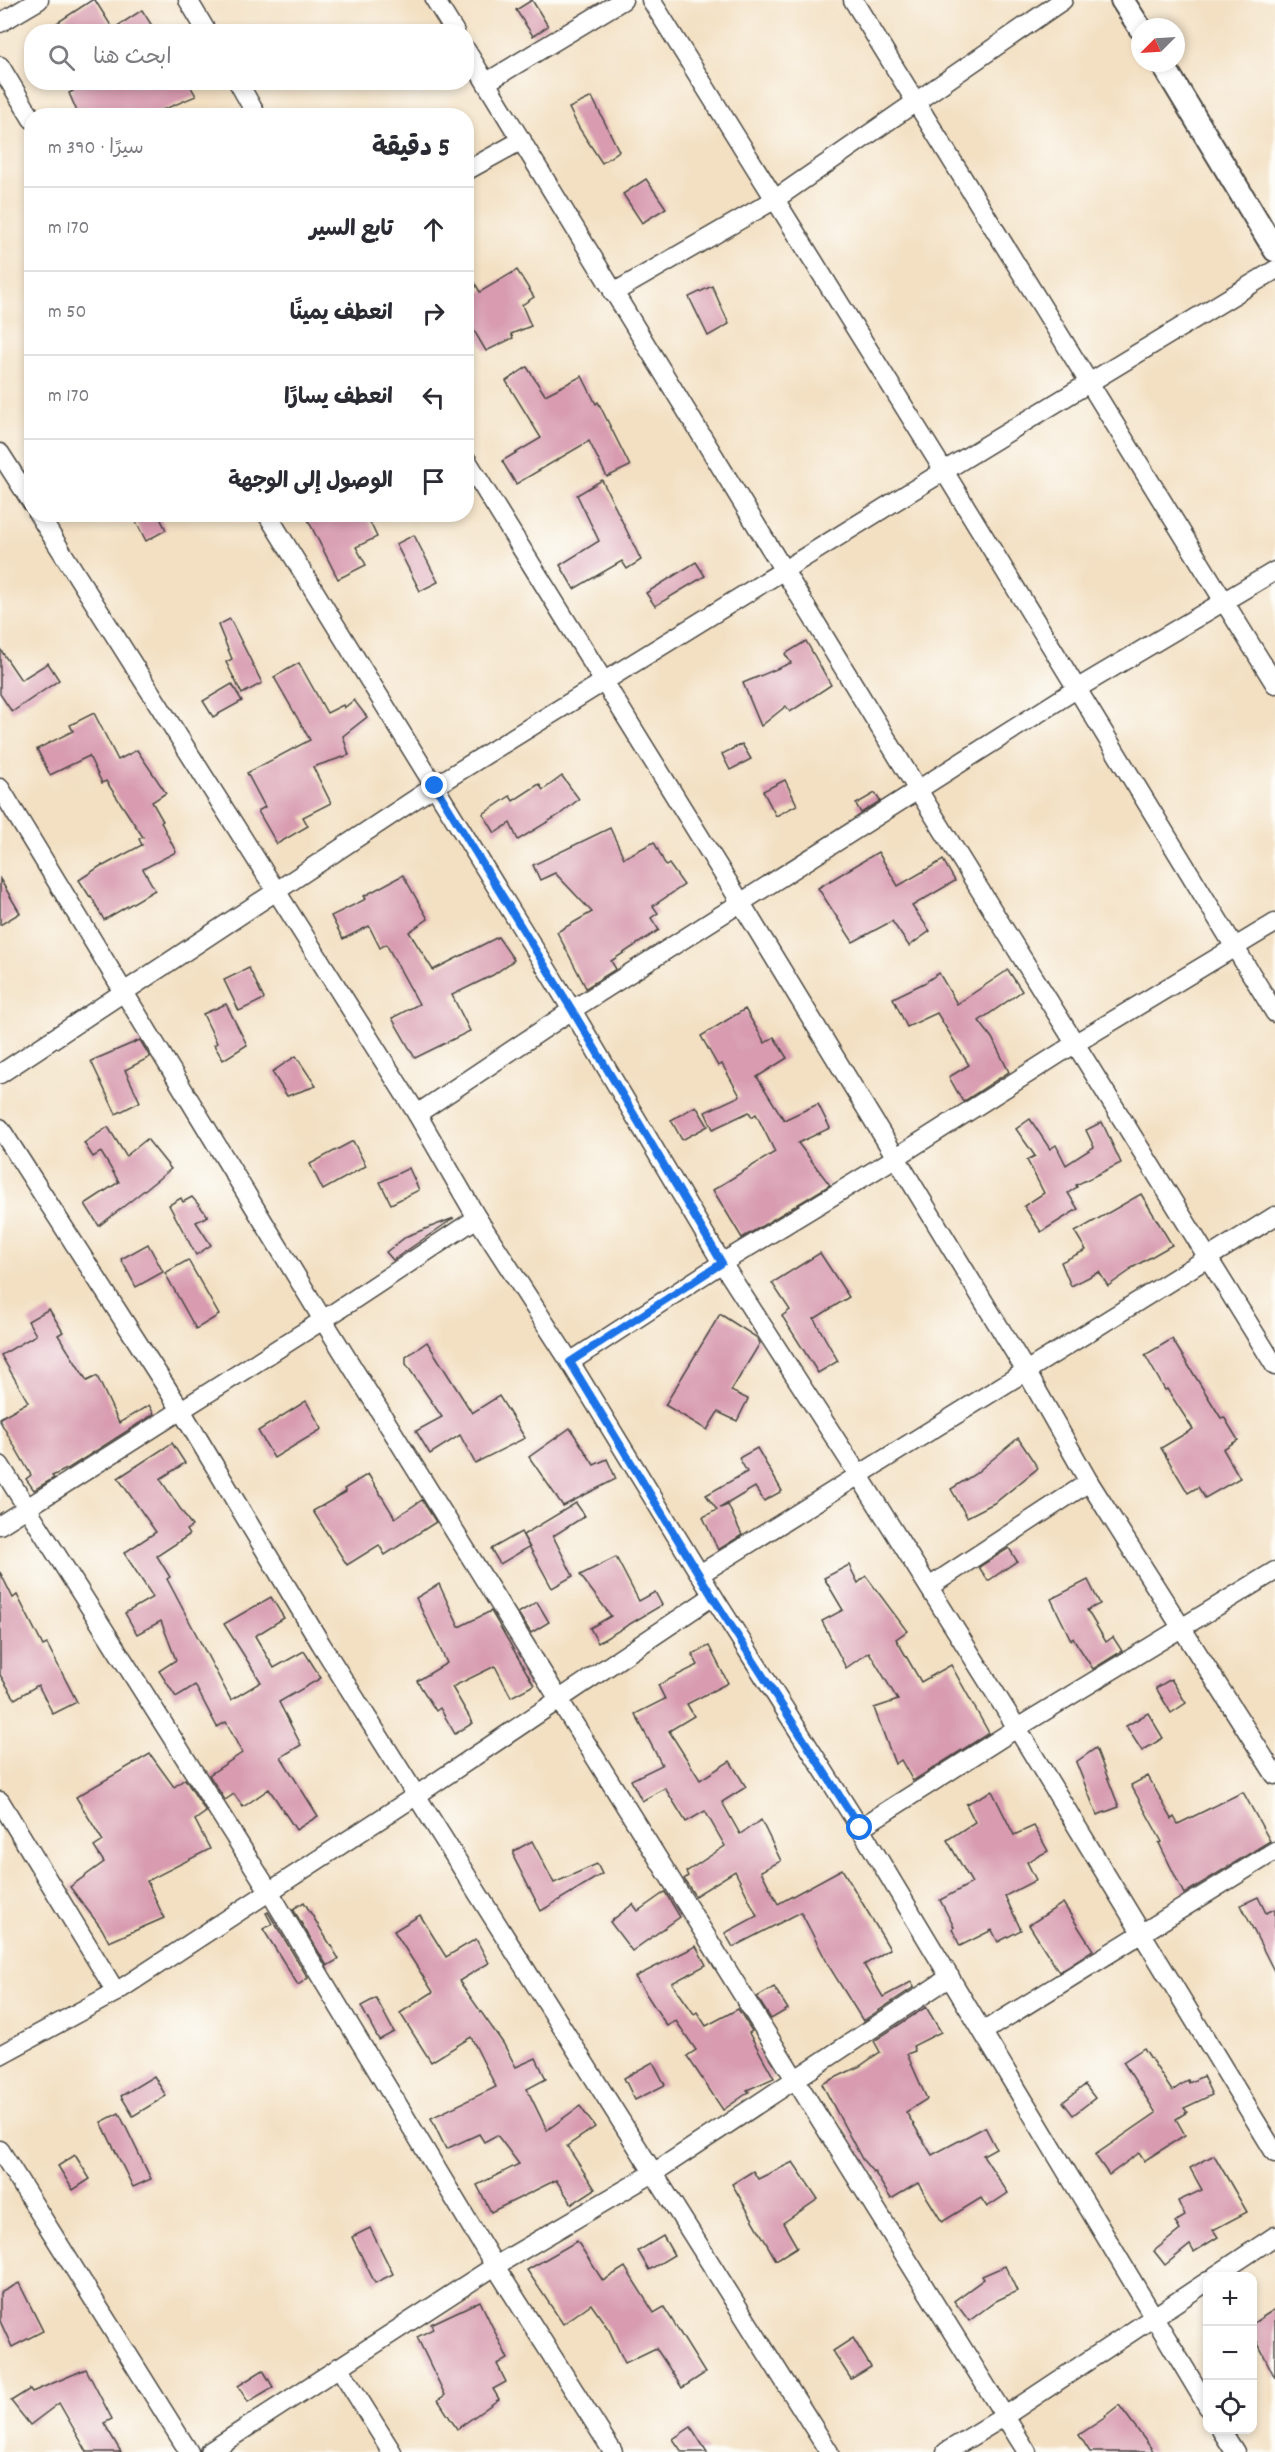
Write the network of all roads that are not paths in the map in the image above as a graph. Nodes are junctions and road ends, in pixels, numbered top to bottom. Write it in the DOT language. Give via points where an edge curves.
graph roads {
  1 [pos="39,0"];
  2 [pos="188,0"];
  3 [pos="435,0"];
  4 [pos="623,0"];
  5 [pos="651,0"];
  6 [pos="853,0"];
  7 [pos="1063,0"];
  8 [pos="1122,0"];
  9 [pos="1134,18"];
  10 [pos="0,23"];
  11 [pos="202,24"];
  12 [pos="450,24"];
  13 [pos="474,62"];
  14 [pos="0,66"];
  15 [pos="1167,72"];
  16 [pos="487,82"];
  17 [pos="243,90"];
  18 [pos="916,104"];
  19 [pos="25,108"];
  20 [pos="253,108"];
  21 [pos="522,140"];
  22 [pos="474,167"];
  23 [pos="774,200"];
  24 [pos="1275,250"];
  25 [pos="1275,270"];
  26 [pos="613,293"];
  27 [pos="1089,383"];
  28 [pos="0,453"];
  29 [pos="944,471"];
  30 [pos="474,472"];
  31 [pos="24,490"];
  32 [pos="44,522"];
  33 [pos="272,522"];
  34 [pos="784,571"];
  35 [pos="1275,571"];
  36 [pos="1224,602"];
  37 [pos="603,682"];
  38 [pos="1275,684"];
  39 [pos="1078,688"];
  40 [pos="435,786"];
  41 [pos="0,788"];
  42 [pos="918,790"];
  43 [pos="278,892"];
  44 [pos="741,903"];
  45 [pos="1275,923"];
  46 [pos="1236,946"];
  47 [pos="124,993"];
  48 [pos="572,1010"];
  49 [pos="1275,1013"];
  50 [pos="1076,1043"];
  51 [pos="0,1074"];
  52 [pos="417,1114"];
  53 [pos="0,1128"];
  54 [pos="895,1158"];
  55 [pos="1275,1216"];
  56 [pos="477,1218"];
  57 [pos="1209,1258"];
  58 [pos="722,1263"];
  59 [pos="323,1320"];
  60 [pos="570,1362"];
  61 [pos="1275,1366"];
  62 [pos="1026,1371"];
  63 [pos="181,1410"];
  64 [pos="0,1465"];
  65 [pos="858,1474"];
  66 [pos="1089,1482"];
  67 [pos="27,1508"];
  68 [pos="0,1525"];
  69 [pos="1275,1571"];
  70 [pos="700,1574"];
  71 [pos="929,1587"];
  72 [pos="712,1596"];
  73 [pos="1183,1627"];
  74 [pos="559,1697"];
  75 [pos="1017,1728"];
  76 [pos="1275,1775"];
  77 [pos="417,1796"];
  78 [pos="0,1800"];
  79 [pos="860,1828"];
  80 [pos="1275,1851"];
  81 [pos="268,1891"];
  82 [pos="1140,1934"];
  83 [pos="950,1977"];
  84 [pos="116,1992"];
  85 [pos="984,2031"];
  86 [pos="0,2055"];
  87 [pos="796,2078"];
  88 [pos="0,2150"];
  89 [pos="1275,2153"];
  90 [pos="655,2172"];
  91 [pos="1275,2236"];
  92 [pos="495,2266"];
  93 [pos="1222,2272"];
  94 [pos="1203,2285"];
  95 [pos="1154,2318"];
  96 [pos="339,2367"];
  97 [pos="1203,2399"];
  98 [pos="1005,2416"];
  99 [pos="1223,2434"];
  100 [pos="189,2452"];
  101 [pos="209,2452"];
  102 [pos="392,2452"];
  103 [pos="613,2452"];
  104 [pos="829,2452"];
  105 [pos="946,2452"];
  106 [pos="1028,2452"];
  107 [pos="1234,2452"];
  1 -- 10 [label="street"];
  2 -- 11 [label="street"];
  3 -- 12 [label="street"];
  4 -- 16 [label="street"];
  5 -- 23 [label="street"];
  6 -- 18 [label="street"];
  7 -- 18 [label="street"];
  8 -- 9 [label="street"];
  13 -- 16 [label="street"];
  14 -- 19 [label="street"];
  15 -- 24 [label="street"];
  16 -- 21 [label="street"];
  17 -- 20 [label="street"];
  18 -- 23 [label="street"];
  18 -- 27 [label="street"];
  21 -- 22 [label="street"];
  21 -- 26 [label="street"];
  23 -- 26 [label="street"];
  23 -- 29 [label="street"];
  25 -- 27 [label="street"];
  26 -- 34 [label="street"];
  27 -- 29 [label="street"];
  27 -- 36 [label="street"];
  28 -- 31 [label="street"];
  29 -- 34 [label="street"];
  29 -- 39 [label="street"];
  30 -- 37 [label="street"];
  32 -- 43 [label="street"];
  33 -- 40 [label="street"];
  34 -- 37 [label="street"];
  34 -- 42 [label="street"];
  35 -- 36 [label="street"];
  36 -- 38 [label="street"];
  36 -- 39 [label="street"];
  37 -- 40 [label="street"];
  37 -- 44 [label="street"];
  39 -- 42 [label="street"];
  39 -- 46 [label="street"];
  40 -- 43 [label="street"];
  40 -- 48 [label="street"];
  41 -- 47 [label="street"];
  42 -- 44 [label="street"];
  42 -- 50 [label="street"];
  43 -- 47 [label="street"];
  43 -- 52 [label="street"];
  44 -- 48 [label="street"];
  44 -- 54 [label="street"];
  45 -- 46 [label="street"];
  46 -- 49 [label="street"];
  46 -- 50 [label="street"];
  47 -- 51 [label="street"];
  47 -- 59 [label="street"];
  48 -- 52 [label="street"];
  48 -- 58 [label="street"];
  50 -- 54 [label="street"];
  50 -- 57 [label="street"];
  52 -- 56 [label="street"];
  53 -- 63 [label="street"];
  54 -- 58 [label="street"];
  54 -- 62 [label="street"];
  55 -- 57 [label="street"];
  56 -- 59 [label="street"];
  56 -- 60 [label="street"];
  57 -- 61 [label="street"];
  57 -- 62 [label="street"];
  58 -- 60 [label="street"];
  58 -- 65 [label="street"];
  59 -- 63 [label="street"];
  59 -- 74 [label="street"];
  60 -- 70 [label="street"];
  62 -- 65 [label="street"];
  62 -- 66 [label="street"];
  63 -- 67 [label="street"];
  63 -- 77 [label="street"];
  64 -- 67 [label="street"];
  65 -- 70 [label="street"];
  65 -- 71 [label="street"];
  66 -- 71 [label="street"];
  66 -- 73 [label="street"];
  67 -- 68 [label="street"];
  67 -- 81 [label="street"];
  69 -- 73 [label="street"];
  70 -- 72 [label="street"];
  71 -- 75 [label="street"];
  72 -- 74 [label="street"];
  72 -- 79 [label="street"];
  73 -- 75 [label="street"];
  73 -- 76 [label="street"];
  74 -- 77 [label="street"];
  74 -- 87 [label="street"];
  75 -- 79 [label="street"];
  75 -- 82 [label="street"];
  77 -- 81 [label="street"];
  77 -- 90 [label="street"];
  78 -- 84 [label="street"];
  79 -- 83 [label="street"];
  80 -- 82 [label="street"];
  81 -- 84 [label="street"];
  81 -- 92 [label="street"];
  82 -- 85 [label="street"];
  82 -- 89 [label="street"];
  83 -- 85 [label="street"];
  83 -- 87 [label="street"];
  84 -- 86 [label="street"];
  85 -- 95 [label="street"];
  87 -- 90 [label="street"];
  87 -- 98 [label="street"];
  88 -- 100 [label="street"];
  90 -- 92 [label="street"];
  90 -- 104 [label="street"];
  91 -- 93 [label="street"];
  92 -- 96 [label="street"];
  92 -- 103 [label="street"];
  94 -- 95 [label="street"];
  95 -- 97 [label="street"];
  95 -- 98 [label="street"];
  96 -- 101 [label="street"];
  96 -- 102 [label="street"];
  98 -- 105 [label="street"];
  98 -- 106 [label="street"];
  99 -- 107 [label="street"];
}
